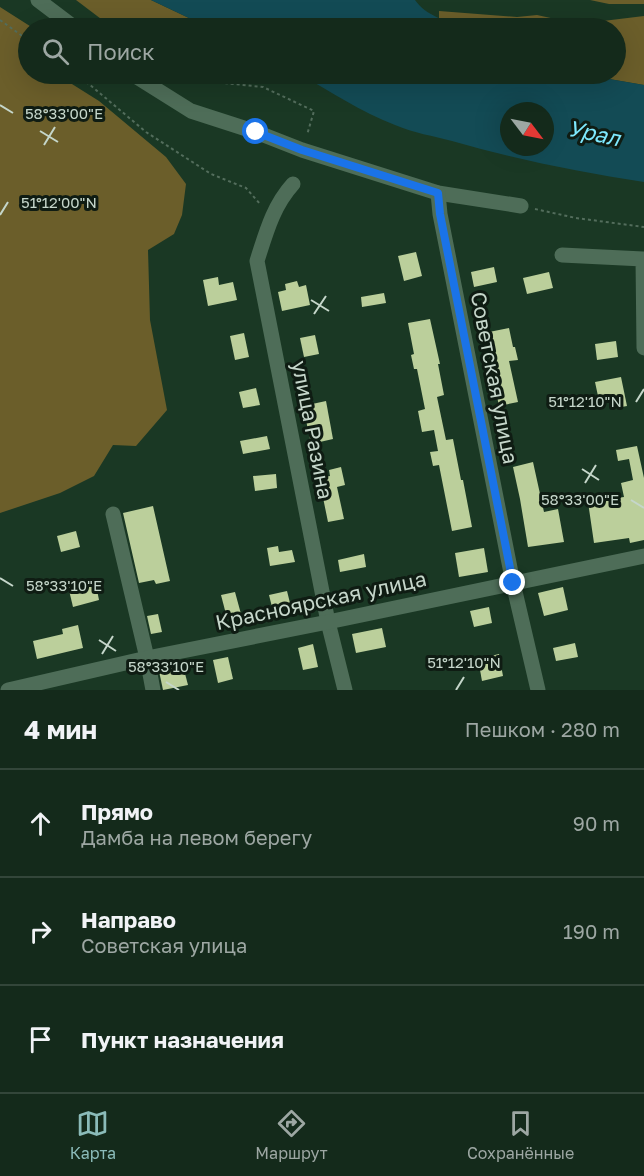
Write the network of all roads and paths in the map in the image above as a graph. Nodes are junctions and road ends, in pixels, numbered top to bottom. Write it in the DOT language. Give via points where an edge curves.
graph roads {
  1 [pos="38,0"];
  2 [pos="62,18"];
  3 [pos="0,20"];
  4 [pos="18,33"];
  5 [pos="89,84"];
  6 [pos="148,84"];
  7 [pos="234,84"];
  8 [pos="302,150"];
  9 [pos="292,184"];
  10 [pos="438,193"];
  11 [pos="521,206"];
  12 [pos="272,217"];
  13 [pos="644,227"];
  14 [pos="562,255"];
  15 [pos="643,259"];
  16 [pos="644,348"];
  17 [pos="113,514"];
  18 [pos="644,556"];
  19 [pos="513,583"];
  20 [pos="328,622"];
  21 [pos="147,658"];
  22 [pos="8,690"];
  23 [pos="153,690"];
  24 [pos="345,690"];
  25 [pos="538,690"];
  1 -- 2 [label="street"];
  3 -- 4 [label="path"];
  5 -- 12 [label="path" via="146,132 211,174 246,188"];
  6 -- 8 [label="street" via="191,111"];
  7 -- 8 [label="path" via="263,87 314,111"];
  8 -- 10 [label="street"];
  9 -- 12 [label="street, улица Разина"];
  10 -- 11 [label="street"];
  10 -- 19 [label="street, Советская улица"];
  11 -- 13 [label="path"];
  12 -- 20 [label="street, улица Разина" via="257,261"];
  14 -- 15 [label="street"];
  15 -- 16 [label="street"];
  17 -- 21 [label="street"];
  18 -- 19 [label="street, Красноярская улица"];
  19 -- 20 [label="street, Красноярская улица"];
  19 -- 25 [label="street, Советская улица"];
  20 -- 21 [label="street, Красноярская улица"];
  20 -- 24 [label="street, улица Разина"];
  21 -- 22 [label="street, Красноярская улица"];
  21 -- 23 [label="street"];
}
